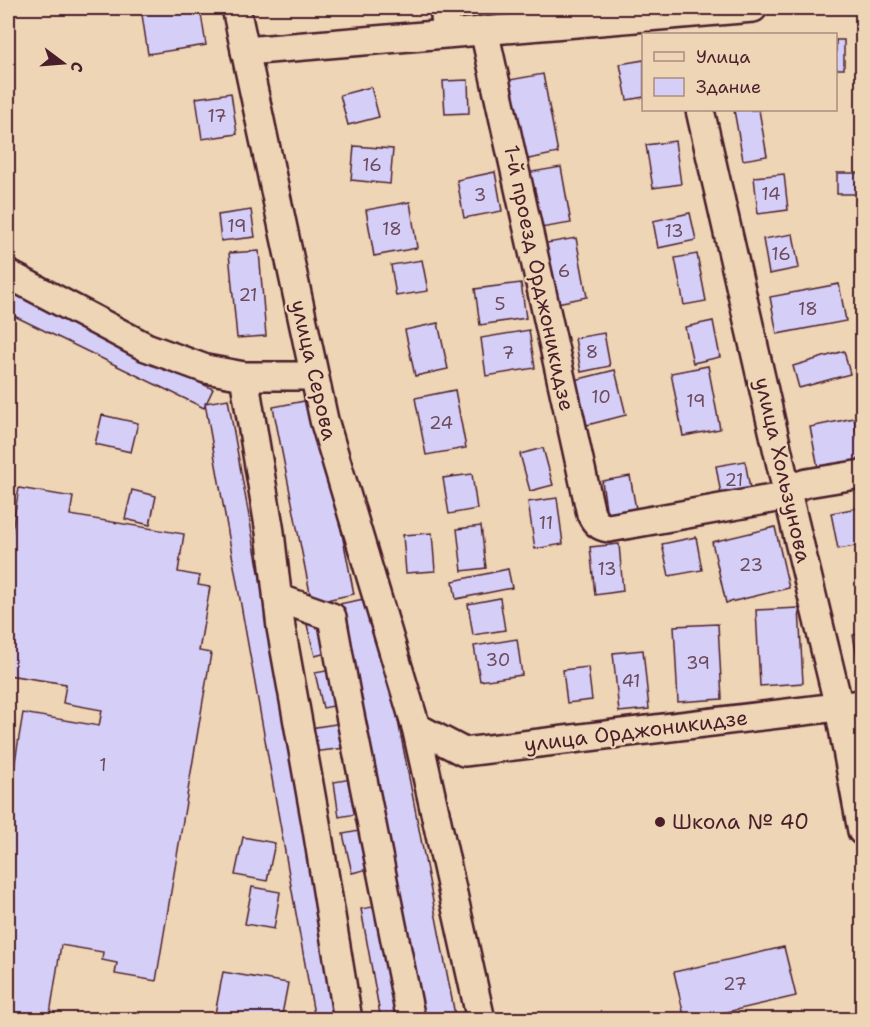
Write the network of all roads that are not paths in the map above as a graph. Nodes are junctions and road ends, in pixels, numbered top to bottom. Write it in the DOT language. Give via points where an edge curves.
graph roads {
  1 [pos="236,8"];
  2 [pos="753,8"];
  3 [pos="679,19"];
  4 [pos="445,20"];
  5 [pos="484,30"];
  6 [pos="245,51"];
  7 [pos="700,111"];
  8 [pos="8,274"];
  9 [pos="244,376"];
  10 [pos="314,376"];
  11 [pos="862,474"];
  12 [pos="788,493"];
  13 [pos="278,598"];
  14 [pos="851,706"];
  15 [pos="416,726"];
  16 [pos="862,831"];
  17 [pos="348,1020"];
  18 [pos="411,1020"];
  19 [pos="481,1020"];
  1 -- 6 [label="street, улица Серова"];
  2 -- 3 [label="street"];
  3 -- 5 [label="street"];
  4 -- 5 [label="street"];
  4 -- 6 [label="street"];
  5 -- 12 [label="street, 1-й проезд Орджоникидзе" via="591,514 599,525 609,528"];
  6 -- 10 [label="street, улица Серова"];
  7 -- 12 [label="street, улица Хользунова"];
  8 -- 9 [label="street" via="146,347 206,369"];
  9 -- 10 [label="street"];
  9 -- 13 [label="street"];
  10 -- 15 [label="street, улица Серова"];
  11 -- 12 [label="street" via="807,483"];
  12 -- 14 [label="street, улица Хользунова"];
  13 -- 17 [label="street"];
  13 -- 18 [label="street" via="332,617"];
  14 -- 15 [label="street, улица Орджоникидзе" via="464,752"];
  14 -- 16 [label="street, улица Хользунова"];
  15 -- 19 [label="street, улица Серова"];
}
